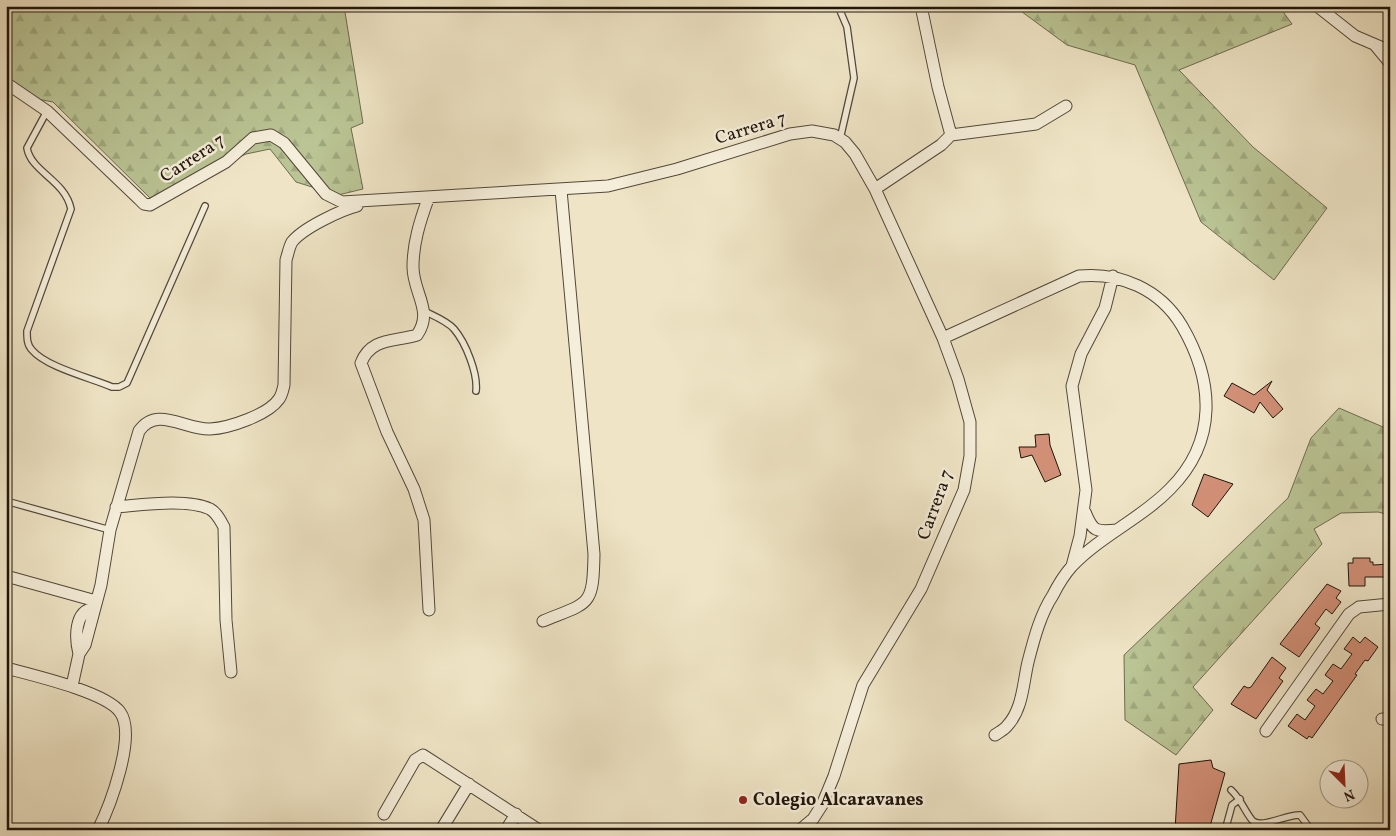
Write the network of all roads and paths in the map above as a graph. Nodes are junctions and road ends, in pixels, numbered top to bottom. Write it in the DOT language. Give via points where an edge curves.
graph roads {
  1 [pos="838,6"];
  2 [pos="921,6"];
  3 [pos="1317,6"];
  4 [pos="1372,42"];
  5 [pos="1390,51"];
  6 [pos="1390,63"];
  7 [pos="6,83"];
  8 [pos="1066,106"];
  9 [pos="47,111"];
  10 [pos="951,135"];
  11 [pos="840,139"];
  12 [pos="875,189"];
  13 [pos="562,190"];
  14 [pos="428,198"];
  15 [pos="371,202"];
  16 [pos="206,206"];
  17 [pos="1113,276"];
  18 [pos="424,311"];
  19 [pos="943,338"];
  20 [pos="476,391"];
  21 [pos="6,501"];
  22 [pos="116,507"];
  23 [pos="1084,511"];
  24 [pos="110,530"];
  25 [pos="1117,530"];
  26 [pos="1072,566"];
  27 [pos="6,576"];
  28 [pos="95,604"];
  29 [pos="1390,604"];
  30 [pos="428,610"];
  31 [pos="543,622"];
  32 [pos="6,668"];
  33 [pos="231,672"];
  34 [pos="72,686"];
  35 [pos="1266,731"];
  36 [pos="995,735"];
  37 [pos="469,784"];
  38 [pos="1231,790"];
  39 [pos="1240,799"];
  40 [pos="384,814"];
  41 [pos="516,814"];
  42 [pos="1226,827"];
  43 [pos="98,830"];
  44 [pos="441,830"];
  45 [pos="506,830"];
  46 [pos="539,830"];
  47 [pos="800,830"];
  48 [pos="1311,830"];
  1 -- 11 [label="lane" via="847,27 854,78"];
  2 -- 10 [label="street"];
  3 -- 4 [label="street" via="1355,36"];
  4 -- 5 [label="street"];
  4 -- 6 [label="street"];
  7 -- 9 [label="street, Carrera 7"];
  8 -- 10 [label="street" via="1036,124"];
  9 -- 15 [label="street, Carrera 7" via="144,204 158,202 212,171 252,138 271,135 284,143 326,194 342,202"];
  9 -- 16 [label="lane" via="27,148 28,154 67,195 71,209 27,331 31,350 46,361 112,387 126,383"];
  10 -- 12 [label="street" via="942,145"];
  11 -- 12 [label="street, Carrera 7" via="855,154"];
  11 -- 13 [label="street, Carrera 7" via="825,132 790,134 641,180"];
  12 -- 19 [label="street, Carrera 7"];
  13 -- 14 [label="street, Carrera 7"];
  13 -- 31 [label="street" via="594,554 593,586 591,595 580,606"];
  14 -- 15 [label="street, Carrera 7"];
  14 -- 18 [label="street" via="416,233 413,269"];
  15 -- 22 [label="street" via="344,209 290,244 286,260 284,385 280,398 268,410 235,424 209,429 158,418 148,421 139,431"];
  17 -- 19 [label="street" via="1079,276"];
  17 -- 23 [label="street" via="1105,308 1081,354 1072,386 1084,465"];
  17 -- 25 [label="street" via="1152,294 1176,316 1200,363 1206,387 1207,412 1196,454 1185,472 1170,490"];
  18 -- 20 [label="lane" via="455,330 470,358 477,379"];
  18 -- 30 [label="street" via="426,316 417,335 376,344 361,363 424,520"];
  19 -- 47 [label="street, Carrera 7" via="970,422 970,456 964,490 921,589 863,685 822,805"];
  21 -- 24 [label="lane"];
  22 -- 24 [label="street"];
  22 -- 33 [label="street" via="197,505 219,517 224,528"];
  23 -- 25 [label="street" via="1091,527 1099,532"];
  23 -- 26 [label="street"];
  24 -- 28 [label="street"];
  25 -- 26 [label="street"];
  26 -- 36 [label="street" via="1042,616 1017,709 1008,726"];
  27 -- 28 [label="street"];
  28 -- 34 [label="street" via="80,616 76,644 79,654"];
  29 -- 35 [label="street" via="1359,607 1349,614"];
  32 -- 34 [label="street"];
  34 -- 43 [label="street" via="114,706 126,725 119,774"];
  37 -- 40 [label="street" via="420,755"];
  37 -- 41 [label="street"];
  37 -- 44 [label="street"];
  38 -- 39 [label="lane"];
  39 -- 42 [label="lane" via="1232,805"];
  39 -- 48 [label="lane" via="1254,823 1266,824 1285,816 1300,815"];
  41 -- 45 [label="street"];
  41 -- 46 [label="street"];
}
